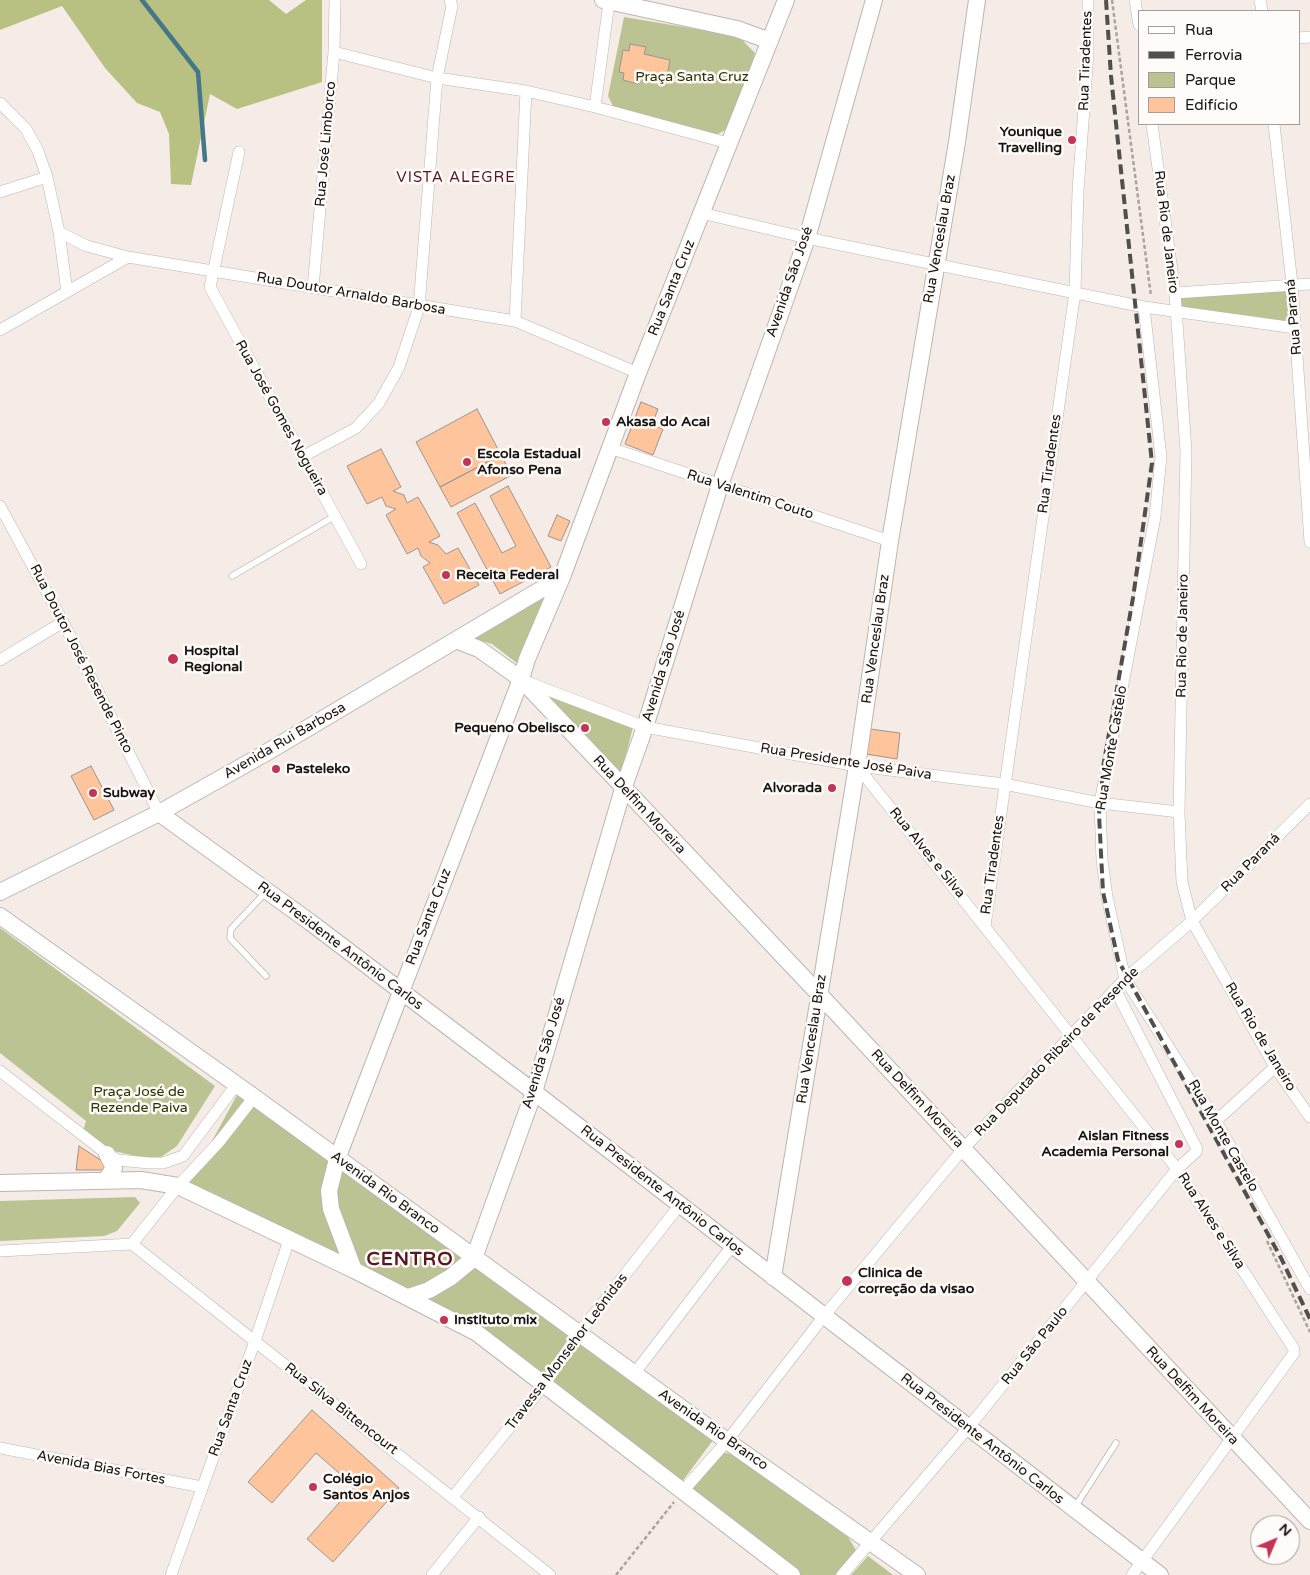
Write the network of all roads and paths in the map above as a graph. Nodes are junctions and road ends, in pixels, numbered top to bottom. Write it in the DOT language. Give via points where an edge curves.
graph roads {
  1 [pos="336,0"];
  2 [pos="450,0"];
  3 [pos="786,0"];
  4 [pos="874,0"];
  5 [pos="977,0"];
  6 [pos="1088,0"];
  7 [pos="1112,0"];
  8 [pos="1135,0"];
  9 [pos="606,1"];
  10 [pos="1138,20"];
  11 [pos="770,41"];
  12 [pos="334,52"];
  13 [pos="438,78"];
  14 [pos="526,91"];
  15 [pos="0,103"];
  16 [pos="595,107"];
  17 [pos="1152,125"];
  18 [pos="1274,125"];
  19 [pos="728,143"];
  20 [pos="239,152"];
  21 [pos="47,177"];
  22 [pos="0,192"];
  23 [pos="701,213"];
  24 [pos="59,232"];
  25 [pos="806,238"];
  26 [pos="128,257"];
  27 [pos="936,263"];
  28 [pos="215,271"];
  29 [pos="1292,284"];
  30 [pos="1310,284"];
  31 [pos="313,288"];
  32 [pos="66,292"];
  33 [pos="1074,292"];
  34 [pos="1175,294"];
  35 [pos="419,306"];
  36 [pos="1149,307"];
  37 [pos="1175,311"];
  38 [pos="515,321"];
  39 [pos="1295,328"];
  40 [pos="0,330"];
  41 [pos="638,373"];
  42 [pos="610,448"];
  43 [pos="302,457"];
  44 [pos="720,485"];
  45 [pos="0,506"];
  46 [pos="334,516"];
  47 [pos="890,541"];
  48 [pos="1310,542"];
  49 [pos="361,564"];
  50 [pos="232,576"];
  51 [pos="562,577"];
  52 [pos="63,622"];
  53 [pos="456,640"];
  54 [pos="0,660"];
  55 [pos="521,679"];
  56 [pos="645,727"];
  57 [pos="857,766"];
  58 [pos="1004,784"];
  59 [pos="623,789"];
  60 [pos="1100,803"];
  61 [pos="1310,804"];
  62 [pos="1180,812"];
  63 [pos="159,813"];
  64 [pos="267,891"];
  65 [pos="0,892"];
  66 [pos="0,916"];
  67 [pos="1192,921"];
  68 [pos="985,926"];
  69 [pos="266,976"];
  70 [pos="1125,979"];
  71 [pos="1115,989"];
  72 [pos="401,991"];
  73 [pos="819,994"];
  74 [pos="1072,1035"];
  75 [pos="1275,1067"];
  76 [pos="0,1071"];
  77 [pos="236,1085"];
  78 [pos="534,1092"];
  79 [pos="254,1097"];
  80 [pos="1310,1116"];
  81 [pos="1216,1120"];
  82 [pos="963,1149"];
  83 [pos="107,1154"];
  84 [pos="337,1158"];
  85 [pos="1177,1169"];
  86 [pos="106,1180"];
  87 [pos="0,1183"];
  88 [pos="178,1186"];
  89 [pos="679,1206"];
  90 [pos="1264,1234"];
  91 [pos="289,1240"];
  92 [pos="132,1244"];
  93 [pos="732,1246"];
  94 [pos="0,1251"];
  95 [pos="474,1258"];
  96 [pos="354,1270"];
  97 [pos="773,1278"];
  98 [pos="1086,1282"];
  99 [pos="1310,1289"];
  100 [pos="408,1297"];
  101 [pos="824,1316"];
  102 [pos="1310,1332"];
  103 [pos="579,1333"];
  104 [pos="256,1341"];
  105 [pos="634,1374"];
  106 [pos="544,1385"];
  107 [pos="968,1428"];
  108 [pos="1230,1437"];
  109 [pos="727,1441"];
  110 [pos="1116,1443"];
  111 [pos="0,1448"];
  112 [pos="202,1487"];
  113 [pos="682,1492"];
  114 [pos="453,1497"];
  115 [pos="1074,1509"];
  116 [pos="478,1517"];
  117 [pos="1310,1521"];
  118 [pos="871,1542"];
  119 [pos="1142,1561"];
  120 [pos="171,1575"];
  121 [pos="432,1575"];
  122 [pos="550,1575"];
  123 [pos="616,1575"];
  124 [pos="792,1575"];
  125 [pos="842,1575"];
  126 [pos="917,1575"];
  127 [pos="1132,1575"];
  128 [pos="1160,1575"];
  1 -- 12 [label="street, Rua José Limborco"];
  2 -- 13 [label="street" via="452,6"];
  3 -- 11 [label="main road, Rua Santa Cruz"];
  4 -- 25 [label="main road, Avenida São José"];
  5 -- 27 [label="main road, Rua Venceslau Braz"];
  6 -- 33 [label="street, Rua Tiradentes"];
  7 -- 36 [label="path"];
  8 -- 10 [label="street"];
  9 -- 11 [label="main road" via="737,28"];
  9 -- 16 [label="street"];
  11 -- 19 [label="main road, Rua Santa Cruz"];
  12 -- 13 [label="street"];
  12 -- 31 [label="street, Rua José Limborco"];
  13 -- 14 [label="street"];
  13 -- 35 [label="street"];
  14 -- 16 [label="street"];
  14 -- 38 [label="street"];
  15 -- 21 [label="street" via="26,129"];
  16 -- 19 [label="street"];
  17 -- 34 [label="street, Rua Rio de Janeiro"];
  18 -- 29 [label="street, Rua Paraná"];
  19 -- 23 [label="main road, Rua Santa Cruz"];
  20 -- 28 [label="street, Rua José Gomes Nogueira"];
  21 -- 22 [label="street"];
  21 -- 24 [label="street"];
  23 -- 25 [label="street"];
  23 -- 41 [label="main road, Rua Santa Cruz"];
  24 -- 26 [label="street, Rua Doutor Arnaldo Barbosa" via="87,246"];
  24 -- 32 [label="street"];
  25 -- 27 [label="street"];
  25 -- 44 [label="main road, Avenida São José"];
  26 -- 28 [label="street, Rua Doutor Arnaldo Barbosa"];
  26 -- 32 [label="street"];
  27 -- 33 [label="street"];
  27 -- 47 [label="main road, Rua Venceslau Braz"];
  28 -- 31 [label="street, Rua Doutor Arnaldo Barbosa"];
  28 -- 43 [label="street, Rua José Gomes Nogueira" via="210,287"];
  29 -- 30 [label="street"];
  29 -- 34 [label="street"];
  29 -- 39 [label="street, Rua Paraná"];
  31 -- 35 [label="street, Rua Doutor Arnaldo Barbosa"];
  32 -- 40 [label="street"];
  33 -- 36 [label="street"];
  33 -- 58 [label="street, Rua Tiradentes"];
  34 -- 37 [label="street, Rua Rio de Janeiro"];
  35 -- 38 [label="street, Rua Doutor Arnaldo Barbosa"];
  35 -- 43 [label="street" via="399,367 379,403 356,428"];
  36 -- 37 [label="street"];
  36 -- 60 [label="street, Rua Monte Castelo" via="1160,448 1155,517"];
  37 -- 39 [label="street"];
  37 -- 62 [label="street, Rua Rio de Janeiro" via="1186,451"];
  38 -- 41 [label="street, Rua Doutor Arnaldo Barbosa"];
  39 -- 48 [label="street, Rua Paraná"];
  41 -- 42 [label="main road, Rua Santa Cruz"];
  42 -- 44 [label="street, Rua Valentim Couto"];
  42 -- 51 [label="main road, Rua Santa Cruz"];
  43 -- 46 [label="street, Rua José Gomes Nogueira"];
  44 -- 47 [label="street, Rua Valentim Couto"];
  44 -- 56 [label="main road, Avenida São José"];
  45 -- 52 [label="street, Rua Doutor José Resende Pinto"];
  46 -- 49 [label="street, Rua José Gomes Nogueira"];
  46 -- 50 [label="lane"];
  47 -- 57 [label="main road, Rua Venceslau Braz"];
  51 -- 53 [label="main road, Avenida Rui Barbosa"];
  51 -- 55 [label="main road, Rua Santa Cruz"];
  52 -- 54 [label="street"];
  52 -- 63 [label="street, Rua Doutor José Resende Pinto"];
  53 -- 55 [label="main road, Rua Delfim Moreira" via="479,649"];
  53 -- 63 [label="main road, Avenida Rui Barbosa"];
  55 -- 56 [label="street, Rua Presidente José Paiva"];
  55 -- 59 [label="main road, Rua Delfim Moreira"];
  55 -- 72 [label="main road, Rua Santa Cruz"];
  56 -- 57 [label="street, Rua Presidente José Paiva"];
  56 -- 59 [label="main road, Avenida São José"];
  57 -- 58 [label="street, Rua Presidente José Paiva"];
  57 -- 68 [label="street, Rua Alves e Silva"];
  57 -- 73 [label="main road, Rua Venceslau Braz"];
  58 -- 60 [label="street, Rua Presidente José Paiva"];
  58 -- 68 [label="street, Rua Tiradentes"];
  59 -- 73 [label="main road, Rua Delfim Moreira"];
  59 -- 78 [label="main road, Avenida São José"];
  60 -- 62 [label="street, Rua Presidente José Paiva"];
  60 -- 70 [label="street, Rua Monte Castelo" via="1105,882"];
  61 -- 67 [label="street, Rua Paraná"];
  62 -- 67 [label="street, Rua Rio de Janeiro" via="1182,882"];
  63 -- 64 [label="main road, Rua Presidente Antônio Carlos"];
  63 -- 65 [label="main road, Avenida Rui Barbosa"];
  64 -- 69 [label="lane" via="230,929 230,938"];
  64 -- 72 [label="main road, Rua Presidente Antônio Carlos"];
  66 -- 77 [label="main road, Avenida Rio Branco"];
  67 -- 70 [label="street, Rua Deputado Ribeiro de Resende"];
  67 -- 75 [label="street, Rua Rio de Janeiro"];
  68 -- 74 [label="street, Rua Alves e Silva"];
  70 -- 71 [label="street, Rua Deputado Ribeiro de Resende"];
  70 -- 81 [label="street, Rua Monte Castelo"];
  71 -- 74 [label="street, Rua Deputado Ribeiro de Resende"];
  71 -- 85 [label="street, Rua São Paulo" via="1197,1149"];
  72 -- 78 [label="main road, Rua Presidente Antônio Carlos"];
  72 -- 84 [label="main road, Rua Santa Cruz"];
  73 -- 82 [label="main road, Rua Delfim Moreira"];
  73 -- 97 [label="main road, Rua Venceslau Braz"];
  74 -- 82 [label="street, Rua Deputado Ribeiro de Resende"];
  74 -- 85 [label="street, Rua Alves e Silva"];
  75 -- 80 [label="street, Rua Rio de Janeiro"];
  75 -- 81 [label="street"];
  76 -- 83 [label="street"];
  77 -- 79 [label="main road, Avenida Rio Branco"];
  77 -- 83 [label="street" via="188,1151 176,1160 149,1163 118,1160"];
  78 -- 89 [label="main road, Rua Presidente Antônio Carlos"];
  78 -- 95 [label="main road, Avenida São José"];
  79 -- 84 [label="main road, Avenida Rio Branco"];
  79 -- 88 [label="street" via="219,1142"];
  81 -- 99 [label="street, Rua Monte Castelo"];
  82 -- 98 [label="main road, Rua Delfim Moreira"];
  82 -- 101 [label="street, Rua Deputado Ribeiro de Resende"];
  83 -- 86 [label="main road" via="114,1168"];
  84 -- 95 [label="main road, Avenida Rio Branco"];
  84 -- 96 [label="main road, Rua Santa Cruz" via="329,1191 331,1209"];
  85 -- 98 [label="street, Rua São Paulo"];
  85 -- 108 [label="street, Rua Alves e Silva" via="1290,1340 1294,1353"];
  86 -- 87 [label="main road"];
  86 -- 88 [label="main road" via="141,1180"];
  88 -- 91 [label="main road"];
  88 -- 92 [label="street"];
  89 -- 93 [label="main road, Rua Presidente Antônio Carlos"];
  89 -- 103 [label="street, Travessa Monsehor Leônidas"];
  90 -- 102 [label="path"];
  91 -- 96 [label="main road"];
  91 -- 104 [label="street, Rua Santa Cruz"];
  92 -- 94 [label="street"];
  92 -- 104 [label="street, Rua Silva Bittencourt"];
  93 -- 97 [label="main road, Rua Presidente Antônio Carlos"];
  93 -- 105 [label="street"];
  95 -- 100 [label="main road" via="429,1290"];
  95 -- 103 [label="main road, Avenida Rio Branco"];
  96 -- 100 [label="main road"];
  97 -- 101 [label="main road, Rua Presidente Antônio Carlos"];
  98 -- 107 [label="street, Rua São Paulo"];
  98 -- 108 [label="main road, Rua Delfim Moreira"];
  100 -- 106 [label="main road" via="477,1333"];
  101 -- 107 [label="main road, Rua Presidente Antônio Carlos"];
  101 -- 109 [label="street, Rua Deputado Ribeiro de Resende"];
  103 -- 105 [label="main road, Avenida Rio Branco"];
  103 -- 106 [label="street, Travessa Monsehor Leônidas"];
  104 -- 112 [label="street, Rua Santa Cruz"];
  104 -- 114 [label="street, Rua Silva Bittencourt"];
  105 -- 109 [label="main road, Avenida Rio Branco"];
  106 -- 113 [label="main road"];
  106 -- 114 [label="street, Travessa Monsehor Leônidas"];
  107 -- 115 [label="main road, Rua Presidente Antônio Carlos"];
  107 -- 118 [label="street, Rua São Paulo"];
  108 -- 117 [label="main road, Rua Delfim Moreira"];
  108 -- 119 [label="street"];
  109 -- 113 [label="street, Rua Deputado Ribeiro de Resende"];
  109 -- 118 [label="main road, Avenida Rio Branco"];
  110 -- 115 [label="lane"];
  111 -- 112 [label="street, Avenida Bias Fortes"];
  112 -- 120 [label="street, Rua Santa Cruz"];
  113 -- 123 [label="path"];
  113 -- 124 [label="main road"];
  114 -- 116 [label="street, Rua Silva Bittencourt"];
  115 -- 119 [label="main road, Rua Presidente Antônio Carlos"];
  116 -- 121 [label="street"];
  116 -- 122 [label="street, Rua Silva Bittencourt"];
  118 -- 125 [label="street, Rua São Paulo"];
  118 -- 126 [label="main road, Avenida Rio Branco"];
  119 -- 127 [label="street"];
  119 -- 128 [label="main road, Rua Presidente Antônio Carlos"];
}
